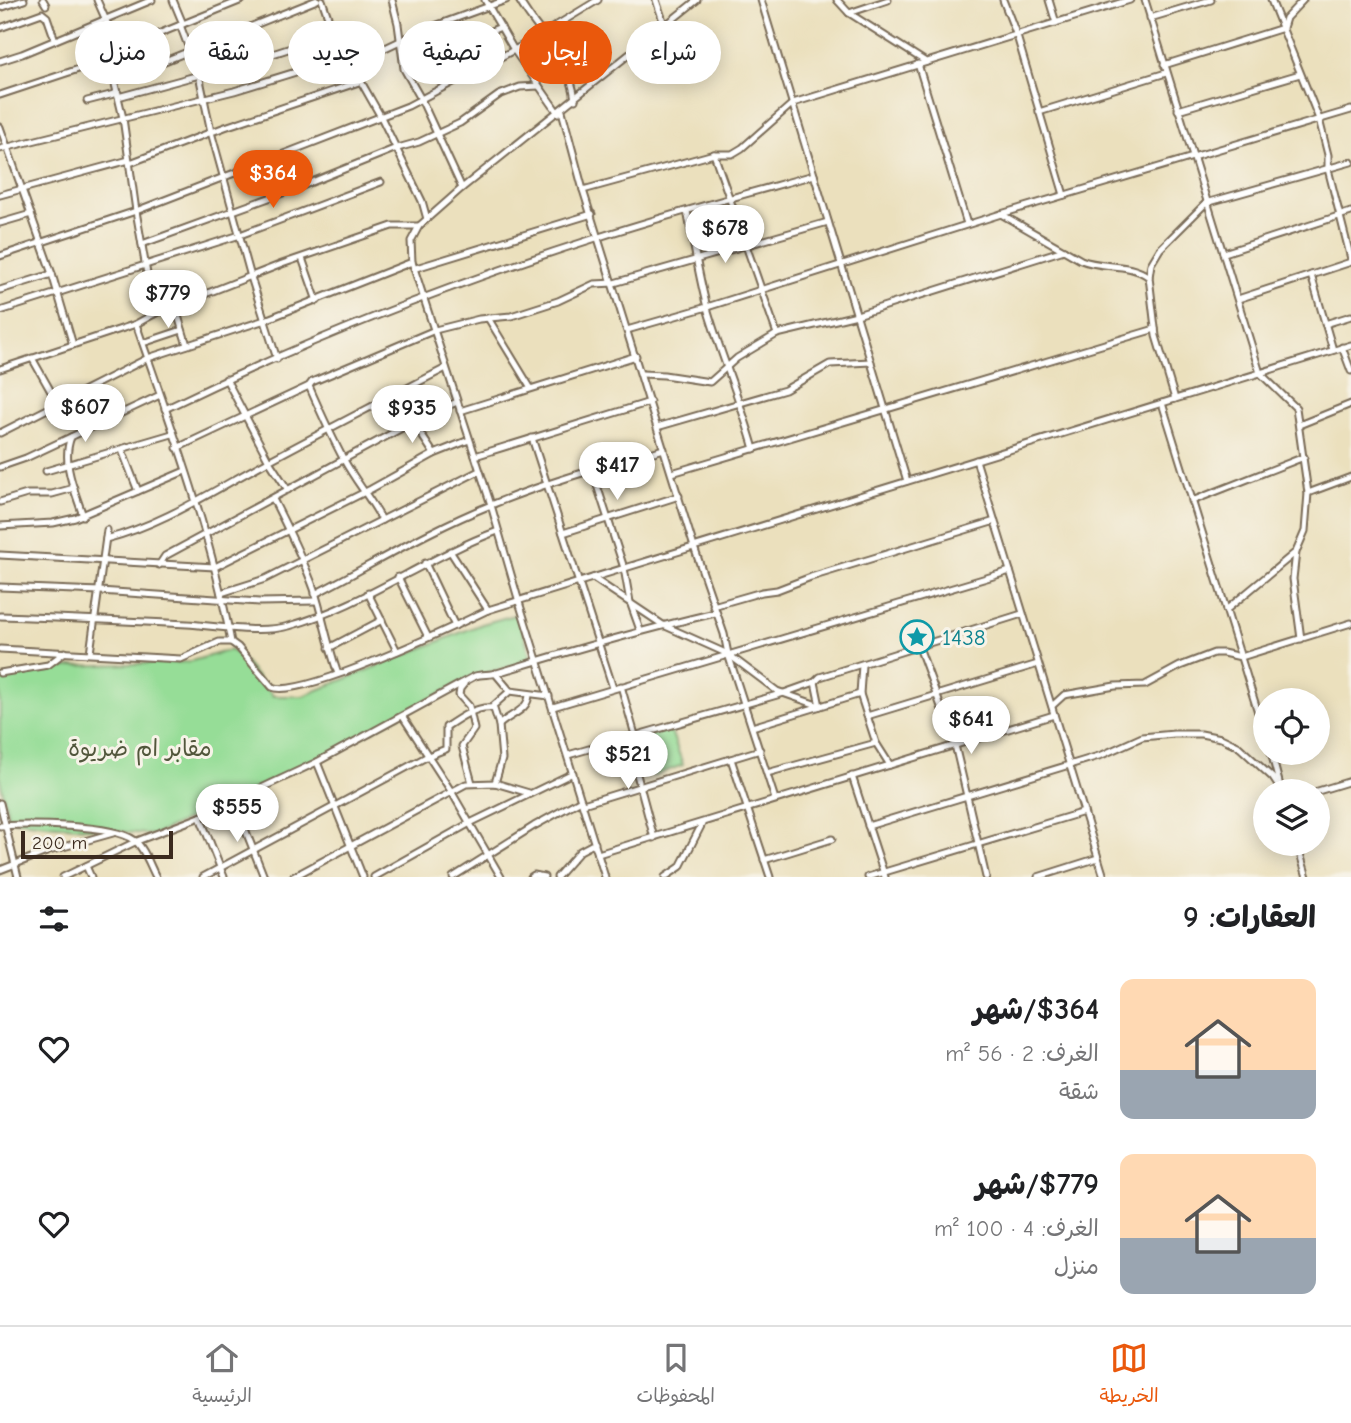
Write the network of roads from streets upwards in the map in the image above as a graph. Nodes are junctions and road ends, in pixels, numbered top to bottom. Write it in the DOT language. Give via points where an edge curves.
graph roads {
  1 [pos="24,0"];
  2 [pos="97,0"];
  3 [pos="152,0"];
  4 [pos="173,0"];
  5 [pos="242,0"];
  6 [pos="319,0"];
  7 [pos="392,0"];
  8 [pos="485,0"];
  9 [pos="506,0"];
  10 [pos="519,0"];
  11 [pos="598,0"];
  12 [pos="656,0"];
  13 [pos="697,0"];
  14 [pos="761,0"];
  15 [pos="837,0"];
  16 [pos="888,0"];
  17 [pos="1003,0"];
  18 [pos="1049,0"];
  19 [pos="1130,0"];
  20 [pos="1145,0"];
  21 [pos="1211,0"];
  22 [pos="1271,0"];
  23 [pos="1303,0"];
  24 [pos="869,3"];
  25 [pos="1111,3"];
  26 [pos="489,7"];
  27 [pos="0,8"];
  28 [pos="849,13"];
  29 [pos="1150,19"];
  30 [pos="105,20"];
  31 [pos="267,21"];
  32 [pos="328,21"];
  33 [pos="452,21"];
  34 [pos="497,21"];
  35 [pos="534,21"];
  36 [pos="564,21"];
  37 [pos="662,21"];
  38 [pos="672,21"];
  39 [pos="1056,23"];
  40 [pos="182,25"];
  41 [pos="0,28"];
  42 [pos="1283,28"];
  43 [pos="170,30"];
  44 [pos="184,31"];
  45 [pos="399,31"];
  46 [pos="505,34"];
  47 [pos="1017,36"];
  48 [pos="55,40"];
  49 [pos="519,47"];
  50 [pos="514,50"];
  51 [pos="626,59"];
  52 [pos="0,61"];
  53 [pos="926,62"];
  54 [pos="918,64"];
  55 [pos="1164,65"];
  56 [pos="75,69"];
  57 [pos="288,74"];
  58 [pos="1166,74"];
  59 [pos="1300,75"];
  60 [pos="184,79"];
  61 [pos="116,84"];
  62 [pos="201,84"];
  63 [pos="353,84"];
  64 [pos="364,84"];
  65 [pos="412,84"];
  66 [pos="573,84"];
  67 [pos="539,86"];
  68 [pos="0,95"];
  69 [pos="118,95"];
  70 [pos="205,98"];
  71 [pos="421,99"];
  72 [pos="575,100"];
  73 [pos="87,102"];
  74 [pos="793,103"];
  75 [pos="1178,110"];
  76 [pos="1351,110"];
  77 [pos="560,112"];
  78 [pos="1039,112"];
  79 [pos="381,117"];
  80 [pos="123,118"];
  81 [pos="1319,119"];
  82 [pos="0,128"];
  83 [pos="211,132"];
  84 [pos="437,134"];
  85 [pos="3,148"];
  86 [pos="394,149"];
  87 [pos="714,154"];
  88 [pos="1193,157"];
  89 [pos="130,162"];
  90 [pos="1351,162"];
  91 [pos="1328,169"];
  92 [pos="814,175"];
  93 [pos="224,177"];
  94 [pos="381,182"];
  95 [pos="22,188"];
  96 [pos="462,188"];
  97 [pos="583,190"];
  98 [pos="0,195"];
  99 [pos="1065,195"];
  100 [pos="731,198"];
  101 [pos="1206,203"];
  102 [pos="135,211"];
  103 [pos="233,211"];
  104 [pos="687,211"];
  105 [pos="1351,212"];
  106 [pos="31,214"];
  107 [pos="592,214"];
  108 [pos="1001,214"];
  109 [pos="1341,215"];
  110 [pos="427,219"];
  111 [pos="828,222"];
  112 [pos="0,223"];
  113 [pos="967,224"];
  114 [pos="419,226"];
  115 [pos="240,235"];
  116 [pos="599,237"];
  117 [pos="41,244"];
  118 [pos="142,244"];
  119 [pos="747,246"];
  120 [pos="1064,250"];
  121 [pos="1224,253"];
  122 [pos="0,256"];
  123 [pos="302,257"];
  124 [pos="698,259"];
  125 [pos="1351,261"];
  126 [pos="841,264"];
  127 [pos="414,265"];
  128 [pos="145,266"];
  129 [pos="52,274"];
  130 [pos="1311,275"];
  131 [pos="251,277"];
  132 [pos="1149,278"];
  133 [pos="614,283"];
  134 [pos="762,288"];
  135 [pos="0,290"];
  136 [pos="58,294"];
  137 [pos="425,298"];
  138 [pos="1238,299"];
  139 [pos="317,301"];
  140 [pos="175,306"];
  141 [pos="707,307"];
  142 [pos="0,311"];
  143 [pos="154,314"];
  144 [pos="857,315"];
  145 [pos="1351,316"];
  146 [pos="488,318"];
  147 [pos="265,320"];
  148 [pos="136,324"];
  149 [pos="1325,324"];
  150 [pos="1155,329"];
  151 [pos="182,330"];
  152 [pos="435,330"];
  153 [pos="628,330"];
  154 [pos="777,334"];
  155 [pos="143,342"];
  156 [pos="73,345"];
  157 [pos="187,345"];
  158 [pos="1351,345"];
  159 [pos="1342,347"];
  160 [pos="1333,350"];
  161 [pos="636,356"];
  162 [pos="32,358"];
  163 [pos="148,358"];
  164 [pos="277,359"];
  165 [pos="871,362"];
  166 [pos="0,368"];
  167 [pos="446,368"];
  168 [pos="726,369"];
  169 [pos="1351,371"];
  170 [pos="1261,373"];
  171 [pos="642,374"];
  172 [pos="226,379"];
  173 [pos="309,386"];
  174 [pos="530,387"];
  175 [pos="160,395"];
  176 [pos="1175,399"];
  177 [pos="457,402"];
  178 [pos="650,402"];
  179 [pos="741,402"];
  180 [pos="1162,403"];
  181 [pos="58,404"];
  182 [pos="1351,404"];
  183 [pos="165,409"];
  184 [pos="886,410"];
  185 [pos="460,411"];
  186 [pos="246,418"];
  187 [pos="413,422"];
  188 [pos="1299,425"];
  189 [pos="657,427"];
  190 [pos="328,428"];
  191 [pos="0,433"];
  192 [pos="172,434"];
  193 [pos="71,437"];
  194 [pos="533,438"];
  195 [pos="469,440"];
  196 [pos="177,448"];
  197 [pos="664,449"];
  198 [pos="754,449"];
  199 [pos="122,450"];
  200 [pos="434,454"];
  201 [pos="475,456"];
  202 [pos="1304,457"];
  203 [pos="344,460"];
  204 [pos="976,460"];
  205 [pos="269,461"];
  206 [pos="68,466"];
  207 [pos="0,467"];
  208 [pos="592,470"];
  209 [pos="46,471"];
  210 [pos="185,471"];
  211 [pos="479,471"];
  212 [pos="671,474"];
  213 [pos="1351,477"];
  214 [pos="907,481"];
  215 [pos="547,484"];
  216 [pos="74,488"];
  217 [pos="138,491"];
  218 [pos="288,491"];
  219 [pos="363,492"];
  220 [pos="1308,493"];
  221 [pos="679,496"];
  222 [pos="273,499"];
  223 [pos="196,501"];
  224 [pos="1192,501"];
  225 [pos="0,502"];
  226 [pos="491,505"];
  227 [pos="83,516"];
  228 [pos="608,519"];
  229 [pos="382,520"];
  230 [pos="995,522"];
  231 [pos="0,527"];
  232 [pos="107,530"];
  233 [pos="288,531"];
  234 [pos="498,531"];
  235 [pos="563,533"];
  236 [pos="205,536"];
  237 [pos="106,539"];
  238 [pos="694,547"];
  239 [pos="450,551"];
  240 [pos="1296,552"];
  241 [pos="0,555"];
  242 [pos="302,559"];
  243 [pos="104,562"];
  244 [pos="425,563"];
  245 [pos="159,565"];
  246 [pos="215,567"];
  247 [pos="624,568"];
  248 [pos="1010,571"];
  249 [pos="398,578"];
  250 [pos="593,578"];
  251 [pos="578,582"];
  252 [pos="0,587"];
  253 [pos="100,590"];
  254 [pos="368,593"];
  255 [pos="222,596"];
  256 [pos="316,598"];
  257 [pos="519,602"];
  258 [pos="630,602"];
  259 [pos="714,609"];
  260 [pos="488,610"];
  261 [pos="1226,610"];
  262 [pos="320,614"];
  263 [pos="1023,614"];
  264 [pos="0,616"];
  265 [pos="96,619"];
  266 [pos="382,620"];
  267 [pos="1351,623"];
  268 [pos="663,625"];
  269 [pos="455,626"];
  270 [pos="228,627"];
  271 [pos="640,630"];
  272 [pos="428,637"];
  273 [pos="1301,639"];
  274 [pos="231,642"];
  275 [pos="598,643"];
  276 [pos="919,647"];
  277 [pos="329,648"];
  278 [pos="0,649"];
  279 [pos="397,651"];
  280 [pos="65,652"];
  281 [pos="90,653"];
  282 [pos="728,653"];
  283 [pos="1241,657"];
  284 [pos="538,661"];
  285 [pos="1038,664"];
  286 [pos="862,665"];
  287 [pos="0,673"];
  288 [pos="495,673"];
  289 [pos="338,674"];
  290 [pos="466,681"];
  291 [pos="814,682"];
  292 [pos="621,686"];
  293 [pos="613,688"];
  294 [pos="510,691"];
  295 [pos="784,693"];
  296 [pos="860,694"];
  297 [pos="529,695"];
  298 [pos="936,695"];
  299 [pos="549,696"];
  300 [pos="1253,696"];
  301 [pos="745,704"];
  302 [pos="820,706"];
  303 [pos="1052,706"];
  304 [pos="553,707"];
  305 [pos="492,708"];
  306 [pos="469,713"];
  307 [pos="1054,715"];
  308 [pos="867,716"];
  309 [pos="403,717"];
  310 [pos="499,725"];
  311 [pos="752,727"];
  312 [pos="635,735"];
  313 [pos="627,737"];
  314 [pos="876,743"];
  315 [pos="955,745"];
  316 [pos="760,750"];
  317 [pos="428,755"];
  318 [pos="568,755"];
  319 [pos="731,758"];
  320 [pos="317,762"];
  321 [pos="890,765"];
  322 [pos="1070,765"];
  323 [pos="573,773"];
  324 [pos="767,773"];
  325 [pos="852,776"];
  326 [pos="1274,779"];
  327 [pos="1351,781"];
  328 [pos="471,783"];
  329 [pos="495,783"];
  330 [pos="640,787"];
  331 [pos="1330,788"];
  332 [pos="451,791"];
  333 [pos="530,793"];
  334 [pos="968,797"];
  335 [pos="775,799"];
  336 [pos="234,801"];
  337 [pos="582,802"];
  338 [pos="0,803"];
  339 [pos="335,808"];
  340 [pos="748,808"];
  341 [pos="1084,812"];
  342 [pos="200,817"];
  343 [pos="705,822"];
  344 [pos="470,824"];
  345 [pos="3,825"];
  346 [pos="868,826"];
  347 [pos="116,832"];
  348 [pos="654,838"];
  349 [pos="832,839"];
  350 [pos="137,841"];
  351 [pos="594,843"];
  352 [pos="978,843"];
  353 [pos="350,847"];
  354 [pos="254,851"];
  355 [pos="486,855"];
  356 [pos="598,855"];
  357 [pos="1301,856"];
  358 [pos="1098,858"];
  359 [pos="764,860"];
  360 [pos="14,865"];
  361 [pos="86,866"];
  362 [pos="220,868"];
  363 [pos="0,870"];
  364 [pos="604,875"];
  365 [pos="884,875"];
  366 [pos="18,877"];
  367 [pos="63,877"];
  368 [pos="91,877"];
  369 [pos="156,877"];
  370 [pos="203,877"];
  371 [pos="224,877"];
  372 [pos="264,877"];
  373 [pos="293,877"];
  374 [pos="363,877"];
  375 [pos="374,877"];
  376 [pos="453,877"];
  377 [pos="501,877"];
  378 [pos="531,877"];
  379 [pos="544,877"];
  380 [pos="557,877"];
  381 [pos="664,877"];
  382 [pos="770,877"];
  383 [pos="868,877"];
  384 [pos="986,877"];
  385 [pos="1038,877"];
  386 [pos="1104,877"];
  387 [pos="1307,877"];
  1 -- 27 [label="street"];
  2 -- 30 [label="street"];
  3 -- 30 [label="street"];
  4 -- 40 [label="street"];
  5 -- 40 [label="street"];
  6 -- 31 [label="street"];
  6 -- 32 [label="street"];
  7 -- 45 [label="street"];
  8 -- 26 [label="street"];
  9 -- 26 [label="street"];
  10 -- 35 [label="street"];
  11 -- 36 [label="street"];
  12 -- 37 [label="street"];
  13 -- 38 [label="street"];
  14 -- 74 [label="street"];
  15 -- 28 [label="street"];
  16 -- 24 [label="street"];
  17 -- 47 [label="street"];
  18 -- 39 [label="street"];
  19 -- 25 [label="street"];
  20 -- 29 [label="street"];
  21 -- 29 [label="street"];
  22 -- 42 [label="street"];
  23 -- 42 [label="street"];
  24 -- 28 [label="street"];
  25 -- 39 [label="street"];
  26 -- 33 [label="street"];
  26 -- 34 [label="street"];
  28 -- 53 [label="street"];
  29 -- 55 [label="street"];
  30 -- 48 [label="street"];
  39 -- 47 [label="street"];
  40 -- 43 [label="street"];
  40 -- 44 [label="street"];
  41 -- 48 [label="street" via="42,13"];
  42 -- 55 [label="street"];
  42 -- 59 [label="street"];
  46 -- 50 [label="street"];
  47 -- 53 [label="street"];
  47 -- 78 [label="street"];
  48 -- 52 [label="street"];
  49 -- 50 [label="street"];
  50 -- 67 [label="street"];
  50 -- 71 [label="street"];
  51 -- 72 [label="street"];
  53 -- 54 [label="street"];
  54 -- 74 [label="street"];
  54 -- 113 [label="street"];
  55 -- 58 [label="street"];
  56 -- 68 [label="street"];
  57 -- 70 [label="street"];
  58 -- 75 [label="street"];
  58 -- 78 [label="street"];
  59 -- 75 [label="street"];
  59 -- 81 [label="street"];
  60 -- 69 [label="street"];
  61 -- 69 [label="street"];
  62 -- 70 [label="street"];
  63 -- 83 [label="street"];
  64 -- 79 [label="street"];
  65 -- 71 [label="street"];
  66 -- 72 [label="street"];
  67 -- 77 [label="street"];
  67 -- 84 [label="street" via="499,95"];
  69 -- 73 [label="street"];
  69 -- 80 [label="street"];
  70 -- 80 [label="street"];
  70 -- 83 [label="street"];
  71 -- 79 [label="street"];
  71 -- 84 [label="street"];
  72 -- 77 [label="street"];
  74 -- 87 [label="street" via="743,148 732,154"];
  74 -- 92 [label="street"];
  75 -- 88 [label="street"];
  76 -- 81 [label="street"];
  77 -- 96 [label="street"];
  77 -- 97 [label="street"];
  78 -- 99 [label="street"];
  79 -- 86 [label="street"];
  79 -- 93 [label="street"];
  80 -- 85 [label="street"];
  80 -- 89 [label="street"];
  81 -- 88 [label="street"];
  81 -- 91 [label="street"];
  82 -- 85 [label="street"];
  83 -- 89 [label="street"];
  83 -- 93 [label="street"];
  84 -- 86 [label="street"];
  84 -- 96 [label="street"];
  85 -- 95 [label="street"];
  86 -- 103 [label="street"];
  86 -- 110 [label="street"];
  87 -- 97 [label="street"];
  87 -- 100 [label="street"];
  88 -- 99 [label="street"];
  88 -- 101 [label="street"];
  89 -- 95 [label="street"];
  89 -- 102 [label="street"];
  90 -- 91 [label="street"];
  91 -- 101 [label="street"];
  91 -- 109 [label="street"];
  92 -- 100 [label="street"];
  92 -- 111 [label="street"];
  93 -- 102 [label="street"];
  93 -- 103 [label="street"];
  94 -- 115 [label="street"];
  95 -- 98 [label="street"];
  95 -- 106 [label="street"];
  96 -- 110 [label="street"];
  97 -- 107 [label="street"];
  99 -- 108 [label="street"];
  100 -- 104 [label="street"];
  100 -- 119 [label="street"];
  101 -- 121 [label="street"];
  101 -- 132 [label="street" via="1160,249"];
  102 -- 117 [label="street"];
  102 -- 118 [label="street"];
  103 -- 115 [label="street"];
  103 -- 118 [label="street"];
  104 -- 116 [label="street"];
  104 -- 124 [label="street"];
  105 -- 109 [label="street"];
  106 -- 112 [label="street"];
  106 -- 117 [label="street"];
  107 -- 116 [label="street"];
  107 -- 127 [label="street"];
  108 -- 113 [label="street"];
  108 -- 120 [label="street"];
  109 -- 121 [label="street"];
  109 -- 125 [label="street"];
  110 -- 114 [label="street"];
  111 -- 119 [label="street"];
  111 -- 126 [label="street"];
  113 -- 126 [label="street"];
  114 -- 123 [label="street" via="391,226"];
  114 -- 127 [label="street" via="411,241"];
  115 -- 128 [label="street"];
  115 -- 131 [label="street"];
  116 -- 133 [label="street"];
  116 -- 137 [label="street"];
  117 -- 122 [label="street"];
  117 -- 129 [label="street"];
  118 -- 128 [label="street"];
  119 -- 124 [label="street"];
  119 -- 134 [label="street"];
  120 -- 132 [label="street" via="1093,265 1130,268"];
  120 -- 144 [label="street"];
  121 -- 138 [label="street"];
  123 -- 131 [label="street"];
  123 -- 139 [label="street"];
  124 -- 133 [label="street"];
  124 -- 141 [label="street"];
  125 -- 130 [label="street"];
  126 -- 134 [label="street"];
  126 -- 144 [label="street"];
  127 -- 137 [label="street"];
  127 -- 139 [label="street"];
  128 -- 136 [label="street"];
  128 -- 143 [label="street"];
  129 -- 135 [label="street"];
  129 -- 136 [label="street"];
  130 -- 138 [label="street"];
  130 -- 149 [label="street"];
  131 -- 140 [label="street"];
  131 -- 147 [label="street"];
  132 -- 150 [label="street"];
  133 -- 146 [label="street" via="598,282 558,301"];
  133 -- 153 [label="street"];
  134 -- 141 [label="street"];
  134 -- 154 [label="street"];
  136 -- 142 [label="street"];
  136 -- 156 [label="street"];
  137 -- 152 [label="street"];
  137 -- 164 [label="street"];
  138 -- 170 [label="street"];
  139 -- 147 [label="street"];
  140 -- 143 [label="street"];
  140 -- 151 [label="street"];
  141 -- 153 [label="street"];
  141 -- 168 [label="street"];
  143 -- 148 [label="street"];
  144 -- 154 [label="street"];
  144 -- 165 [label="street"];
  145 -- 149 [label="street"];
  146 -- 152 [label="street"];
  146 -- 174 [label="street"];
  147 -- 157 [label="street"];
  147 -- 164 [label="street"];
  148 -- 155 [label="street"];
  148 -- 156 [label="street"];
  149 -- 160 [label="street"];
  150 -- 176 [label="street"];
  150 -- 184 [label="street"];
  151 -- 155 [label="street"];
  151 -- 157 [label="street"];
  152 -- 167 [label="street"];
  152 -- 173 [label="street"];
  153 -- 161 [label="street"];
  154 -- 168 [label="street"];
  155 -- 163 [label="street"];
  156 -- 162 [label="street"];
  157 -- 163 [label="street"];
  158 -- 159 [label="street"];
  159 -- 160 [label="street"];
  159 -- 169 [label="street"];
  160 -- 170 [label="street"];
  161 -- 171 [label="street"];
  161 -- 174 [label="street"];
  162 -- 166 [label="street"];
  162 -- 181 [label="street"];
  163 -- 175 [label="street"];
  163 -- 181 [label="street"];
  164 -- 172 [label="street"];
  165 -- 179 [label="street" via="830,364 785,390"];
  165 -- 184 [label="street"];
  167 -- 177 [label="street"];
  167 -- 190 [label="street"];
  168 -- 171 [label="street" via="710,382"];
  168 -- 179 [label="street"];
  170 -- 176 [label="street"];
  170 -- 188 [label="street" via="1296,408"];
  171 -- 178 [label="street"];
  172 -- 183 [label="street"];
  172 -- 186 [label="street"];
  173 -- 186 [label="street"];
  173 -- 190 [label="street"];
  174 -- 185 [label="street"];
  175 -- 183 [label="street"];
  175 -- 193 [label="street"];
  176 -- 180 [label="street"];
  177 -- 185 [label="street"];
  177 -- 187 [label="street"];
  178 -- 189 [label="street"];
  178 -- 194 [label="street"];
  179 -- 189 [label="street"];
  179 -- 198 [label="street"];
  180 -- 204 [label="street"];
  180 -- 224 [label="street"];
  181 -- 191 [label="street"];
  182 -- 188 [label="street"];
  183 -- 192 [label="street"];
  184 -- 198 [label="street"];
  184 -- 214 [label="street"];
  185 -- 195 [label="street"];
  186 -- 196 [label="street"];
  186 -- 205 [label="street"];
  187 -- 200 [label="street"];
  187 -- 203 [label="street"];
  188 -- 202 [label="street"];
  189 -- 197 [label="street"];
  190 -- 203 [label="street"];
  190 -- 205 [label="street"];
  192 -- 196 [label="street"];
  192 -- 199 [label="street"];
  193 -- 206 [label="street"];
  193 -- 207 [label="street"];
  194 -- 201 [label="street"];
  194 -- 215 [label="street"];
  195 -- 200 [label="street"];
  195 -- 201 [label="street"];
  196 -- 210 [label="street"];
  197 -- 208 [label="street"];
  197 -- 212 [label="street"];
  198 -- 212 [label="street"];
  199 -- 206 [label="street"];
  199 -- 217 [label="street"];
  200 -- 219 [label="street"];
  201 -- 211 [label="street"];
  202 -- 220 [label="street"];
  202 -- 224 [label="street"];
  203 -- 218 [label="street"];
  203 -- 219 [label="street"];
  204 -- 214 [label="street"];
  204 -- 230 [label="street"];
  205 -- 218 [label="street"];
  205 -- 223 [label="street"];
  206 -- 209 [label="street"];
  206 -- 216 [label="street"];
  208 -- 215 [label="street"];
  208 -- 228 [label="street"];
  210 -- 217 [label="street"];
  210 -- 223 [label="street"];
  211 -- 226 [label="street"];
  211 -- 229 [label="street"];
  212 -- 221 [label="street"];
  213 -- 220 [label="street"];
  214 -- 238 [label="street"];
  215 -- 226 [label="street"];
  215 -- 235 [label="street"];
  216 -- 225 [label="street"];
  216 -- 227 [label="street"];
  217 -- 227 [label="street"];
  218 -- 222 [label="street"];
  219 -- 229 [label="street"];
  219 -- 233 [label="street"];
  220 -- 240 [label="street" via="1305,531"];
  221 -- 228 [label="street"];
  221 -- 238 [label="street"];
  222 -- 233 [label="street"];
  222 -- 236 [label="street"];
  223 -- 236 [label="street"];
  223 -- 237 [label="street"];
  224 -- 261 [label="street"];
  226 -- 234 [label="street"];
  226 -- 256 [label="street" via="444,526"];
  227 -- 231 [label="street"];
  228 -- 235 [label="street"];
  228 -- 247 [label="street"];
  229 -- 242 [label="street"];
  230 -- 248 [label="street"];
  230 -- 259 [label="street"];
  232 -- 237 [label="street"];
  233 -- 242 [label="street"];
  233 -- 246 [label="street"];
  234 -- 239 [label="street"];
  234 -- 257 [label="street"];
  235 -- 251 [label="street"];
  236 -- 245 [label="street" via="164,556"];
  236 -- 246 [label="street"];
  237 -- 243 [label="street"];
  238 -- 247 [label="street"];
  238 -- 259 [label="street"];
  239 -- 244 [label="street"];
  239 -- 260 [label="street"];
  240 -- 261 [label="street"];
  240 -- 273 [label="street" via="1293,579"];
  241 -- 243 [label="street"];
  242 -- 255 [label="street"];
  242 -- 256 [label="street"];
  243 -- 245 [label="street"];
  243 -- 253 [label="street"];
  244 -- 249 [label="street"];
  244 -- 269 [label="street"];
  245 -- 246 [label="street"];
  246 -- 255 [label="street"];
  247 -- 250 [label="street"];
  247 -- 258 [label="street"];
  248 -- 263 [label="street"];
  248 -- 282 [label="street"];
  249 -- 254 [label="street"];
  249 -- 272 [label="street"];
  250 -- 251 [label="street"];
  250 -- 258 [label="street"];
  251 -- 257 [label="street"];
  251 -- 275 [label="street"];
  252 -- 253 [label="street"];
  253 -- 255 [label="street"];
  253 -- 265 [label="street"];
  254 -- 262 [label="street"];
  254 -- 266 [label="street"];
  255 -- 256 [label="street" via="270,602"];
  255 -- 270 [label="street"];
  256 -- 262 [label="street"];
  257 -- 260 [label="street"];
  257 -- 284 [label="street"];
  258 -- 268 [label="street"];
  258 -- 271 [label="street"];
  259 -- 268 [label="street"];
  259 -- 282 [label="street"];
  260 -- 269 [label="street"];
  261 -- 283 [label="street"];
  262 -- 270 [label="street" via="276,628"];
  262 -- 277 [label="street"];
  263 -- 276 [label="street"];
  263 -- 285 [label="street"];
  264 -- 265 [label="street"];
  265 -- 270 [label="street"];
  265 -- 281 [label="street"];
  266 -- 277 [label="street"];
  266 -- 279 [label="street"];
  267 -- 273 [label="street"];
  268 -- 271 [label="street"];
  268 -- 282 [label="street"];
  269 -- 272 [label="street"];
  270 -- 274 [label="street"];
  271 -- 275 [label="street"];
  272 -- 279 [label="street"];
  273 -- 283 [label="street"];
  274 -- 281 [label="street" via="215,643 181,659"];
  274 -- 289 [label="street" via="274,689 290,690"];
  275 -- 284 [label="street"];
  275 -- 293 [label="street"];
  276 -- 286 [label="street"];
  276 -- 298 [label="street"];
  277 -- 289 [label="street"];
  278 -- 280 [label="street"];
  279 -- 289 [label="street"];
  280 -- 281 [label="street"];
  280 -- 287 [label="street" via="48,665"];
  282 -- 292 [label="street"];
  282 -- 295 [label="street"];
  282 -- 301 [label="street"];
  283 -- 300 [label="street"];
  283 -- 303 [label="street" via="1214,653 1145,685 1064,695"];
  284 -- 288 [label="street"];
  284 -- 299 [label="street"];
  285 -- 298 [label="street"];
  285 -- 303 [label="street"];
  286 -- 291 [label="street"];
  286 -- 296 [label="street"];
  288 -- 290 [label="street"];
  288 -- 294 [label="street"];
  290 -- 306 [label="street" via="459,695"];
  290 -- 309 [label="street"];
  291 -- 295 [label="street"];
  291 -- 302 [label="street"];
  292 -- 293 [label="street"];
  292 -- 312 [label="street"];
  293 -- 304 [label="street"];
  294 -- 297 [label="street"];
  294 -- 305 [label="street"];
  295 -- 301 [label="street"];
  295 -- 302 [label="street"];
  296 -- 302 [label="street"];
  296 -- 308 [label="street"];
  297 -- 299 [label="street"];
  297 -- 310 [label="street" via="526,707"];
  298 -- 308 [label="street"];
  298 -- 315 [label="street"];
  299 -- 304 [label="street"];
  301 -- 311 [label="street"];
  301 -- 312 [label="street"];
  302 -- 311 [label="street"];
  303 -- 307 [label="street"];
  304 -- 318 [label="street"];
  305 -- 306 [label="street"];
  305 -- 310 [label="street"];
  306 -- 317 [label="street" via="446,727 446,749"];
  306 -- 328 [label="street" via="474,730 462,746"];
  307 -- 315 [label="street"];
  307 -- 322 [label="street"];
  308 -- 314 [label="street"];
  309 -- 317 [label="street"];
  309 -- 320 [label="street"];
  310 -- 329 [label="street" via="502,763"];
  311 -- 316 [label="street"];
  312 -- 313 [label="street"];
  313 -- 318 [label="street"];
  313 -- 330 [label="street"];
  314 -- 321 [label="street"];
  314 -- 324 [label="street"];
  315 -- 321 [label="street"];
  315 -- 334 [label="street"];
  316 -- 319 [label="street"];
  316 -- 324 [label="street"];
  317 -- 332 [label="street"];
  317 -- 339 [label="street"];
  318 -- 323 [label="street"];
  319 -- 330 [label="street"];
  319 -- 340 [label="street"];
  320 -- 336 [label="street"];
  320 -- 339 [label="street"];
  321 -- 325 [label="street"];
  322 -- 326 [label="street" via="1142,737 1201,734 1238,746"];
  322 -- 334 [label="street"];
  322 -- 341 [label="street"];
  323 -- 333 [label="street"];
  323 -- 337 [label="street"];
  324 -- 335 [label="street"];
  325 -- 335 [label="street"];
  325 -- 346 [label="street"];
  327 -- 331 [label="street"];
  328 -- 329 [label="street"];
  328 -- 332 [label="street"];
  329 -- 333 [label="street"];
  330 -- 337 [label="street"];
  330 -- 348 [label="street"];
  332 -- 344 [label="street"];
  332 -- 353 [label="street"];
  333 -- 344 [label="street"];
  334 -- 346 [label="street"];
  334 -- 352 [label="street"];
  335 -- 340 [label="street"];
  336 -- 342 [label="street"];
  336 -- 354 [label="street"];
  337 -- 351 [label="street"];
  337 -- 355 [label="street"];
  338 -- 345 [label="street"];
  339 -- 353 [label="street"];
  339 -- 354 [label="street"];
  340 -- 343 [label="street"];
  340 -- 359 [label="street"];
  341 -- 352 [label="street"];
  341 -- 358 [label="street"];
  342 -- 350 [label="street"];
  342 -- 362 [label="street"];
  343 -- 348 [label="street"];
  343 -- 381 [label="street" via="680,867"];
  344 -- 355 [label="street"];
  344 -- 375 [label="street"];
  345 -- 347 [label="street"];
  345 -- 360 [label="street"];
  346 -- 365 [label="street"];
  347 -- 350 [label="street"];
  347 -- 360 [label="street"];
  348 -- 356 [label="street"];
  349 -- 359 [label="street"];
  350 -- 361 [label="street"];
  350 -- 369 [label="street"];
  351 -- 356 [label="street"];
  351 -- 380 [label="street"];
  352 -- 365 [label="street"];
  352 -- 384 [label="street"];
  353 -- 373 [label="street"];
  353 -- 374 [label="street"];
  354 -- 362 [label="street"];
  354 -- 372 [label="street"];
  355 -- 376 [label="street"];
  355 -- 377 [label="street"];
  356 -- 364 [label="street"];
  357 -- 387 [label="street"];
  358 -- 385 [label="street"];
  358 -- 386 [label="street"];
  359 -- 382 [label="street"];
  360 -- 363 [label="street"];
  360 -- 366 [label="street"];
  361 -- 367 [label="street"];
  361 -- 368 [label="street"];
  362 -- 370 [label="street"];
  362 -- 371 [label="street"];
  365 -- 383 [label="street"];
  378 -- 379 [label="street"];
}
